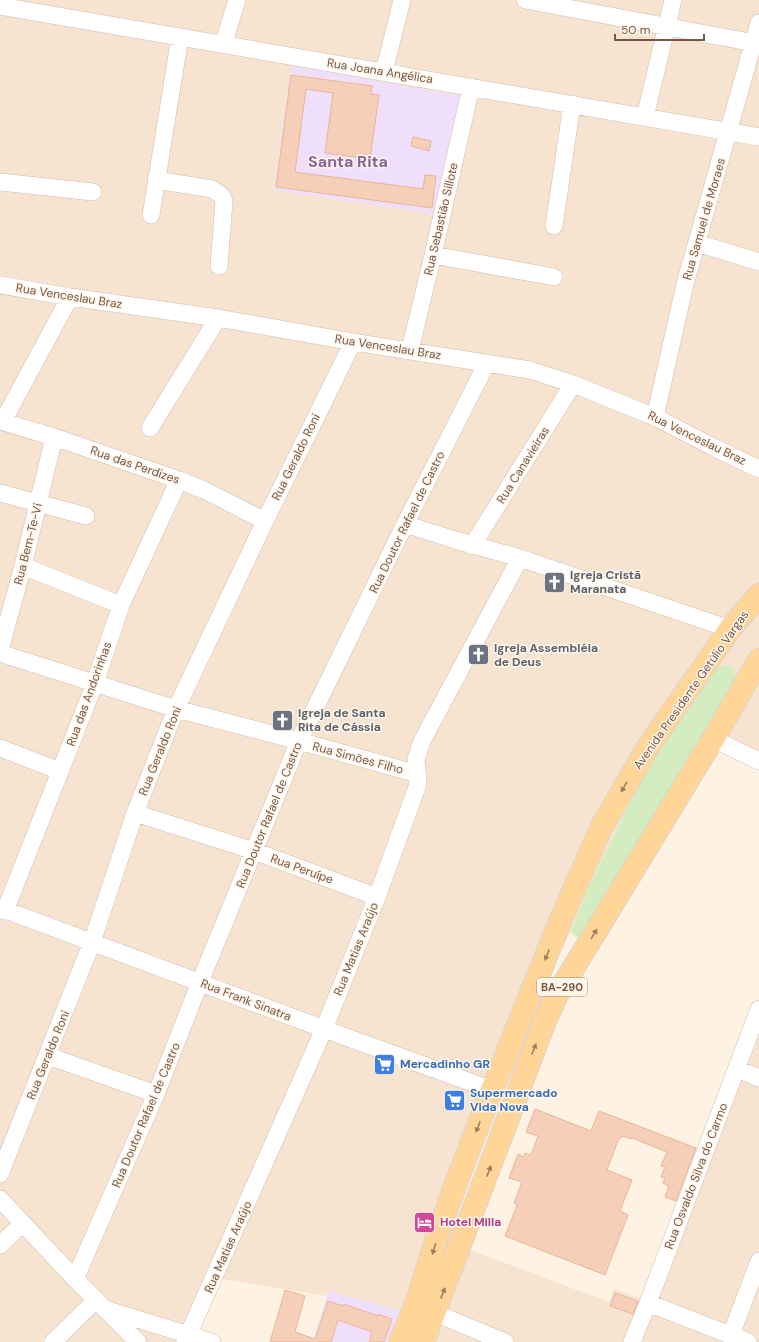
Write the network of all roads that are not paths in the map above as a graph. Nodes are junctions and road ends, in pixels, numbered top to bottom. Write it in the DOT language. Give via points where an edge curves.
graph roads {
  1 [pos="237,0"];
  2 [pos="402,0"];
  3 [pos="526,0"];
  4 [pos="672,0"];
  5 [pos="0,6"];
  6 [pos="759,23"];
  7 [pos="666,27"];
  8 [pos="180,37"];
  9 [pos="756,43"];
  10 [pos="223,45"];
  11 [pos="384,72"];
  12 [pos="471,87"];
  13 [pos="572,104"];
  14 [pos="645,117"];
  15 [pos="728,132"];
  16 [pos="759,137"];
  17 [pos="156,180"];
  18 [pos="0,182"];
  19 [pos="92,192"];
  20 [pos="151,215"];
  21 [pos="554,226"];
  22 [pos="697,243"];
  23 [pos="433,255"];
  24 [pos="759,262"];
  25 [pos="219,266"];
  26 [pos="554,277"];
  27 [pos="0,285"];
  28 [pos="70,297"];
  29 [pos="218,318"];
  30 [pos="353,342"];
  31 [pos="410,350"];
  32 [pos="486,363"];
  33 [pos="573,384"];
  34 [pos="655,417"];
  35 [pos="2,421"];
  36 [pos="150,428"];
  37 [pos="54,437"];
  38 [pos="757,464"];
  39 [pos="179,480"];
  40 [pos="0,493"];
  41 [pos="38,502"];
  42 [pos="86,516"];
  43 [pos="265,521"];
  44 [pos="405,524"];
  45 [pos="472,546"];
  46 [pos="520,558"];
  47 [pos="23,566"];
  48 [pos="759,594"];
  49 [pos="121,605"];
  50 [pos="730,629"];
  51 [pos="0,650"];
  52 [pos="0,653"];
  53 [pos="758,662"];
  54 [pos="94,683"];
  55 [pos="176,709"];
  56 [pos="712,739"];
  57 [pos="299,741"];
  58 [pos="0,748"];
  59 [pos="759,761"];
  60 [pos="60,771"];
  61 [pos="418,774"];
  62 [pos="135,813"];
  63 [pos="254,851"];
  64 [pos="377,897"];
  65 [pos="3,910"];
  66 [pos="92,942"];
  67 [pos="200,982"];
  68 [pos="759,1009"];
  69 [pos="324,1029"];
  70 [pos="48,1056"];
  71 [pos="737,1069"];
  72 [pos="759,1078"];
  73 [pos="492,1090"];
  74 [pos="156,1094"];
  75 [pos="0,1174"];
  76 [pos="458,1178"];
  77 [pos="0,1199"];
  78 [pos="473,1213"];
  79 [pos="22,1224"];
  80 [pos="0,1245"];
  81 [pos="759,1261"];
  82 [pos="75,1279"];
  83 [pos="648,1302"];
  84 [pos="101,1305"];
  85 [pos="435,1313"];
  86 [pos="731,1335"];
  87 [pos="187,1338"];
  88 [pos="53,1342"];
  89 [pos="138,1342"];
  90 [pos="212,1342"];
  91 [pos="400,1342"];
  92 [pos="423,1342"];
  93 [pos="505,1342"];
  94 [pos="632,1342"];
  95 [pos="748,1342"];
  1 -- 10 [label="street"];
  2 -- 11 [label="street"];
  3 -- 7 [label="street"];
  4 -- 7 [label="street"];
  5 -- 8 [label="street, Rua Joana Angélica"];
  6 -- 9 [label="street, Rua Samuel de Moraes"];
  7 -- 9 [label="street"];
  7 -- 14 [label="street"];
  8 -- 10 [label="street, Rua Joana Angélica"];
  8 -- 17 [label="street"];
  9 -- 15 [label="street, Rua Samuel de Moraes"];
  10 -- 11 [label="street, Rua Joana Angélica"];
  11 -- 12 [label="street, Rua Joana Angélica"];
  12 -- 13 [label="street, Rua Joana Angélica"];
  12 -- 23 [label="street, Rua Sebastião Sillote"];
  13 -- 14 [label="street, Rua Joana Angélica"];
  13 -- 21 [label="street"];
  14 -- 15 [label="street, Rua Joana Angélica"];
  15 -- 16 [label="street, Rua Joana Angélica"];
  15 -- 22 [label="street, Rua Samuel de Moraes"];
  17 -- 20 [label="street"];
  17 -- 25 [label="street" via="212,188 221,195 224,201"];
  18 -- 19 [label="street"];
  22 -- 24 [label="street"];
  22 -- 34 [label="street, Rua Samuel de Moraes" via="685,284"];
  23 -- 26 [label="street"];
  23 -- 31 [label="street, Rua Sebastião Sillote"];
  27 -- 28 [label="street, Rua Venceslau Braz"];
  28 -- 29 [label="street, Rua Venceslau Braz"];
  28 -- 35 [label="street"];
  29 -- 30 [label="street, Rua Venceslau Braz"];
  29 -- 36 [label="street"];
  30 -- 31 [label="street, Rua Venceslau Braz"];
  30 -- 43 [label="street, Rua Geraldo Roni"];
  31 -- 32 [label="street, Rua Venceslau Braz"];
  32 -- 33 [label="street, Rua Venceslau Braz" via="530,370"];
  32 -- 44 [label="street, Rua Doutor Rafael de Castro"];
  33 -- 34 [label="street, Rua Venceslau Braz"];
  33 -- 45 [label="street, Rua Canavieiras"];
  34 -- 38 [label="street, Rua Venceslau Braz" via="713,448"];
  35 -- 37 [label="street, Rua das Perdizes"];
  37 -- 39 [label="street, Rua das Perdizes"];
  37 -- 41 [label="street, Rua Bem-Te-Vi"];
  39 -- 43 [label="street, Rua das Perdizes"];
  39 -- 49 [label="street, Rua das Andorinhas"];
  40 -- 41 [label="street"];
  41 -- 42 [label="street"];
  41 -- 47 [label="street, Rua Bem-Te-Vi"];
  43 -- 55 [label="street, Rua Geraldo Roni"];
  44 -- 45 [label="street"];
  44 -- 57 [label="street, Rua Doutor Rafael de Castro"];
  45 -- 46 [label="street"];
  46 -- 50 [label="street"];
  46 -- 61 [label="street, Rua Matias Araújo" via="422,741 416,759"];
  47 -- 49 [label="street"];
  47 -- 51 [label="street, Rua Bem-Te-Vi"];
  48 -- 50 [label="main road, Avenida Presidente Getúlio Vargas / BA-290"];
  49 -- 54 [label="street, Rua das Andorinhas"];
  50 -- 73 [label="main road, Avenida Presidente Getúlio Vargas / BA-290, one-way" via="650,744 602,826 561,919"];
  52 -- 54 [label="street, Rua Simões Filho"];
  53 -- 56 [label="main road, BA-290"];
  54 -- 55 [label="street, Rua Simões Filho"];
  54 -- 60 [label="street, Rua das Andorinhas"];
  55 -- 57 [label="street, Rua Simões Filho"];
  55 -- 62 [label="street, Rua Geraldo Roni"];
  56 -- 59 [label="street"];
  78 -- 56 [label="main road, BA-290, one-way" via="557,995"];
  57 -- 61 [label="street, Rua Simões Filho"];
  57 -- 63 [label="street, Rua Doutor Rafael de Castro"];
  58 -- 60 [label="street"];
  60 -- 65 [label="street, Rua das Andorinhas"];
  61 -- 64 [label="street, Rua Matias Araújo" via="417,787"];
  62 -- 63 [label="street, Rua Peruípe"];
  62 -- 66 [label="street, Rua Geraldo Roni"];
  63 -- 64 [label="street, Rua Peruípe"];
  63 -- 67 [label="street, Rua Doutor Rafael de Castro"];
  64 -- 69 [label="street, Rua Matias Araújo"];
  65 -- 66 [label="street, Rua Frank Sinatra"];
  66 -- 67 [label="street, Rua Frank Sinatra"];
  66 -- 70 [label="street, Rua Geraldo Roni"];
  67 -- 69 [label="street, Rua Frank Sinatra"];
  67 -- 74 [label="street, Rua Doutor Rafael de Castro"];
  68 -- 71 [label="street, Rua Osvaldo Silva do Carmo"];
  69 -- 73 [label="street, Rua Frank Sinatra"];
  69 -- 87 [label="street, Rua Matias Araújo"];
  70 -- 74 [label="street"];
  70 -- 75 [label="street, Rua Geraldo Roni"];
  71 -- 72 [label="street"];
  71 -- 83 [label="street, Rua Osvaldo Silva do Carmo"];
  73 -- 76 [label="main road, Avenida Presidente Getúlio Vargas / BA-290, one-way"];
  74 -- 82 [label="street, Rua Doutor Rafael de Castro"];
  76 -- 78 [label="main road" via="460,1205"];
  76 -- 91 [label="main road, Avenida Presidente Getúlio Vargas / BA-290, one-way" via="417,1302"];
  77 -- 79 [label="street"];
  85 -- 78 [label="main road, BA-290, one-way"];
  79 -- 80 [label="street"];
  79 -- 82 [label="street"];
  81 -- 86 [label="street"];
  82 -- 84 [label="street"];
  83 -- 86 [label="street"];
  83 -- 94 [label="street, Rua Osvaldo Silva do Carmo"];
  84 -- 87 [label="street"];
  84 -- 88 [label="street"];
  84 -- 89 [label="street"];
  85 -- 92 [label="main road, BA-290"];
  85 -- 93 [label="street"];
  86 -- 95 [label="street"];
  87 -- 90 [label="street"];
}
